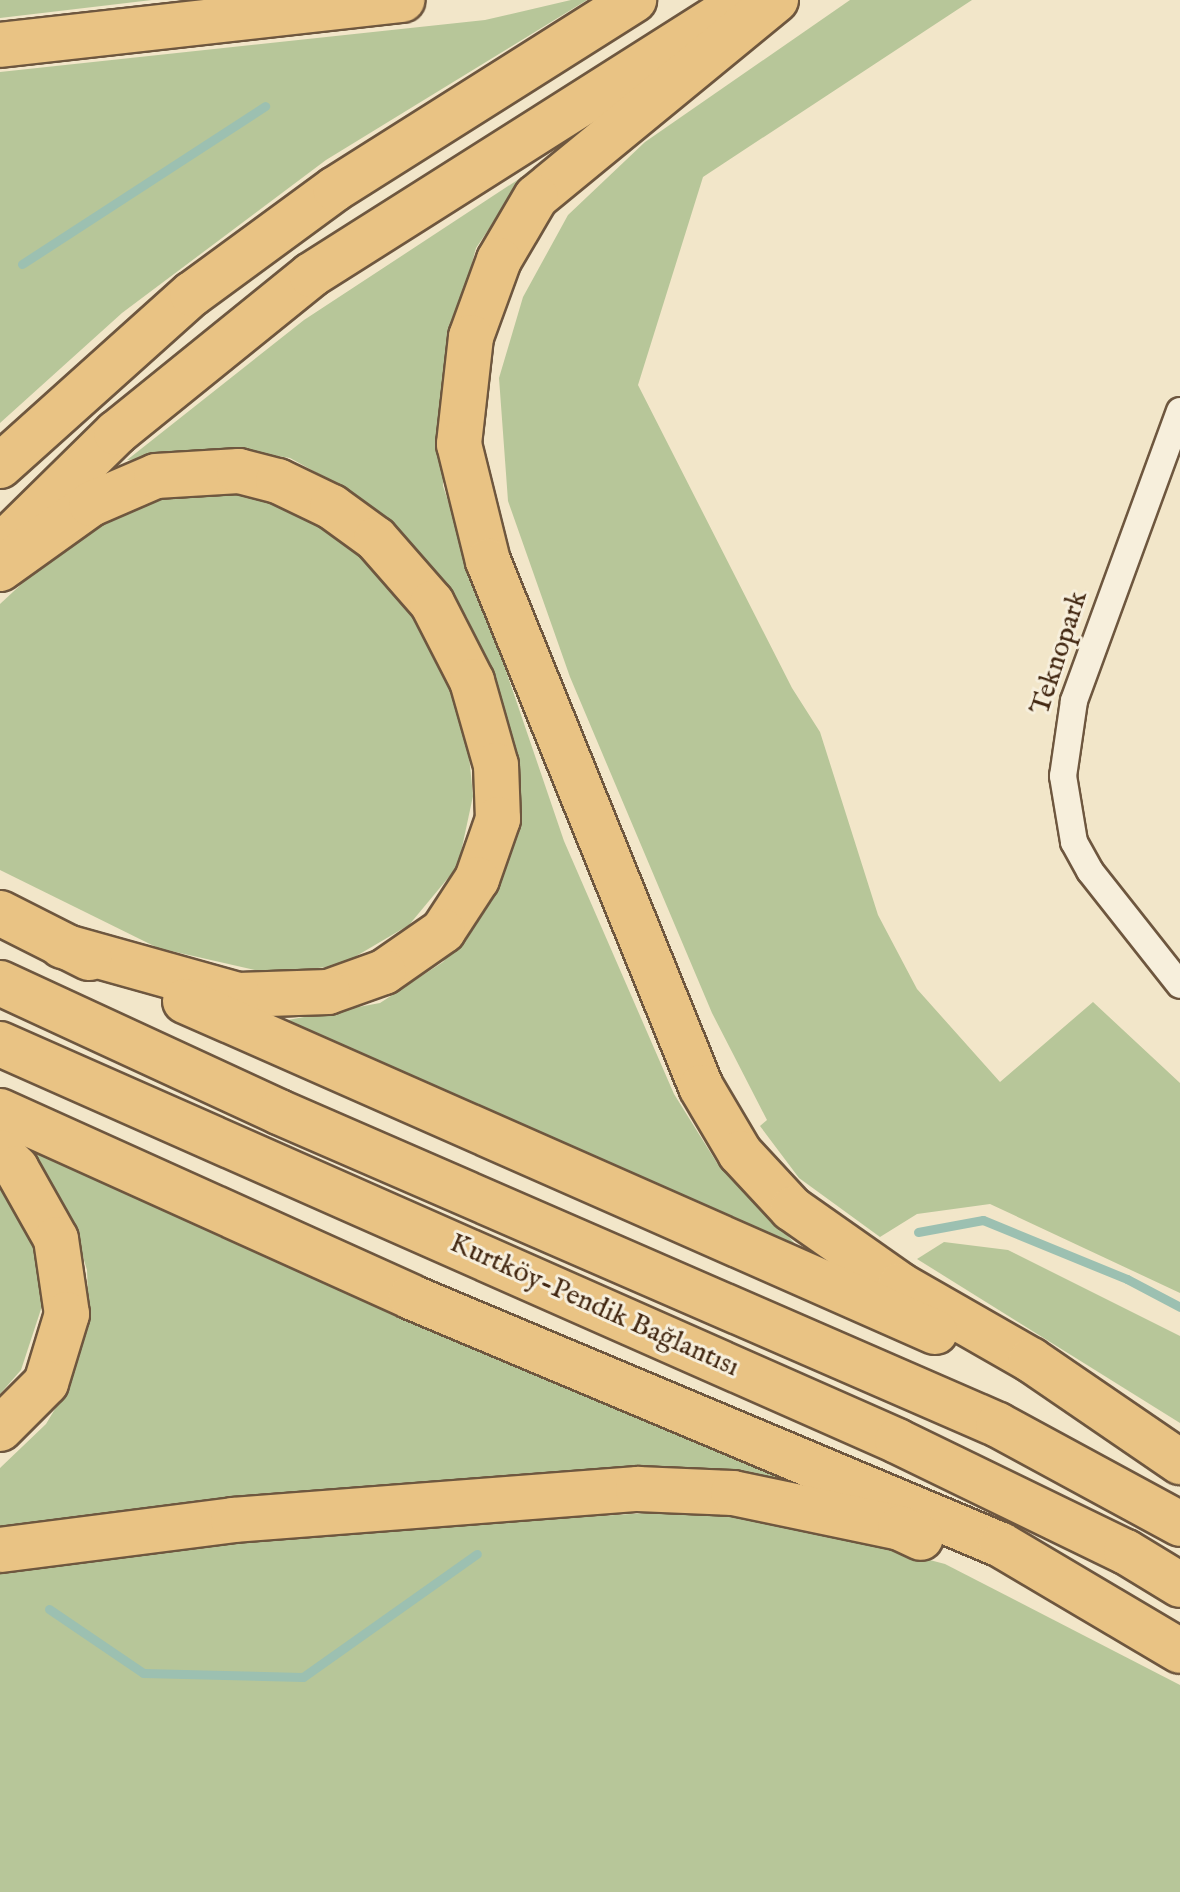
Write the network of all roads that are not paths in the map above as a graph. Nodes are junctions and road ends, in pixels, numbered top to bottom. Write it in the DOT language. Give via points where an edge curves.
graph roads {
  1 [pos="402,0"];
  2 [pos="634,0"];
  3 [pos="745,0"];
  4 [pos="776,0"];
  5 [pos="0,45"];
  6 [pos="1180,411"];
  7 [pos="0,466"];
  8 [pos="0,547"];
  9 [pos="0,569"];
  10 [pos="0,913"];
  11 [pos="62,946"];
  12 [pos="0,983"];
  13 [pos="1180,985"];
  14 [pos="0,1044"];
  15 [pos="0,1111"];
  16 [pos="0,1152"];
  17 [pos="1126,1428"];
  18 [pos="0,1429"];
  19 [pos="1180,1462"];
  20 [pos="1180,1524"];
  21 [pos="0,1550"];
  22 [pos="1180,1585"];
  23 [pos="1180,1651"];
  24 [pos="1180,1661"];
  1 -- 5 [label="highway"];
  2 -- 7 [label="highway" via="335,189 192,294"];
  3 -- 8 [label="highway" via="311,275 116,433"];
  4 -- 17 [label="highway" via="536,197 499,260 471,337 459,444 488,561 701,1087 740,1153 792,1209 900,1285 1031,1360"];
  6 -- 13 [label="street, Teknopark" via="1074,701 1063,776 1074,842 1090,871"];
  9 -- 11 [label="highway" via="91,504 156,476 239,471 278,481 332,507 376,539 432,603 472,681 496,765 498,819 477,879 443,931 384,972 328,992 238,995"];
  10 -- 11 [label="highway"];
  11 -- 17 [label="highway" via="930,1330"];
  12 -- 20 [label="highway, Kurtköy-Pendik Bağlantısı" via="279,1112 998,1425"];
  14 -- 22 [label="highway, Kurtköy-Pendik Bağlantısı" via="897,1441 1126,1552"];
  15 -- 23 [label="highway" via="411,1297 1001,1545"];
  16 -- 18 [label="highway" via="16,1168 56,1239 67,1314 46,1383"];
  17 -- 19 [label="highway"];
  21 -- 24 [label="highway" via="233,1520 511,1498 638,1489 733,1493 900,1528"];
}
